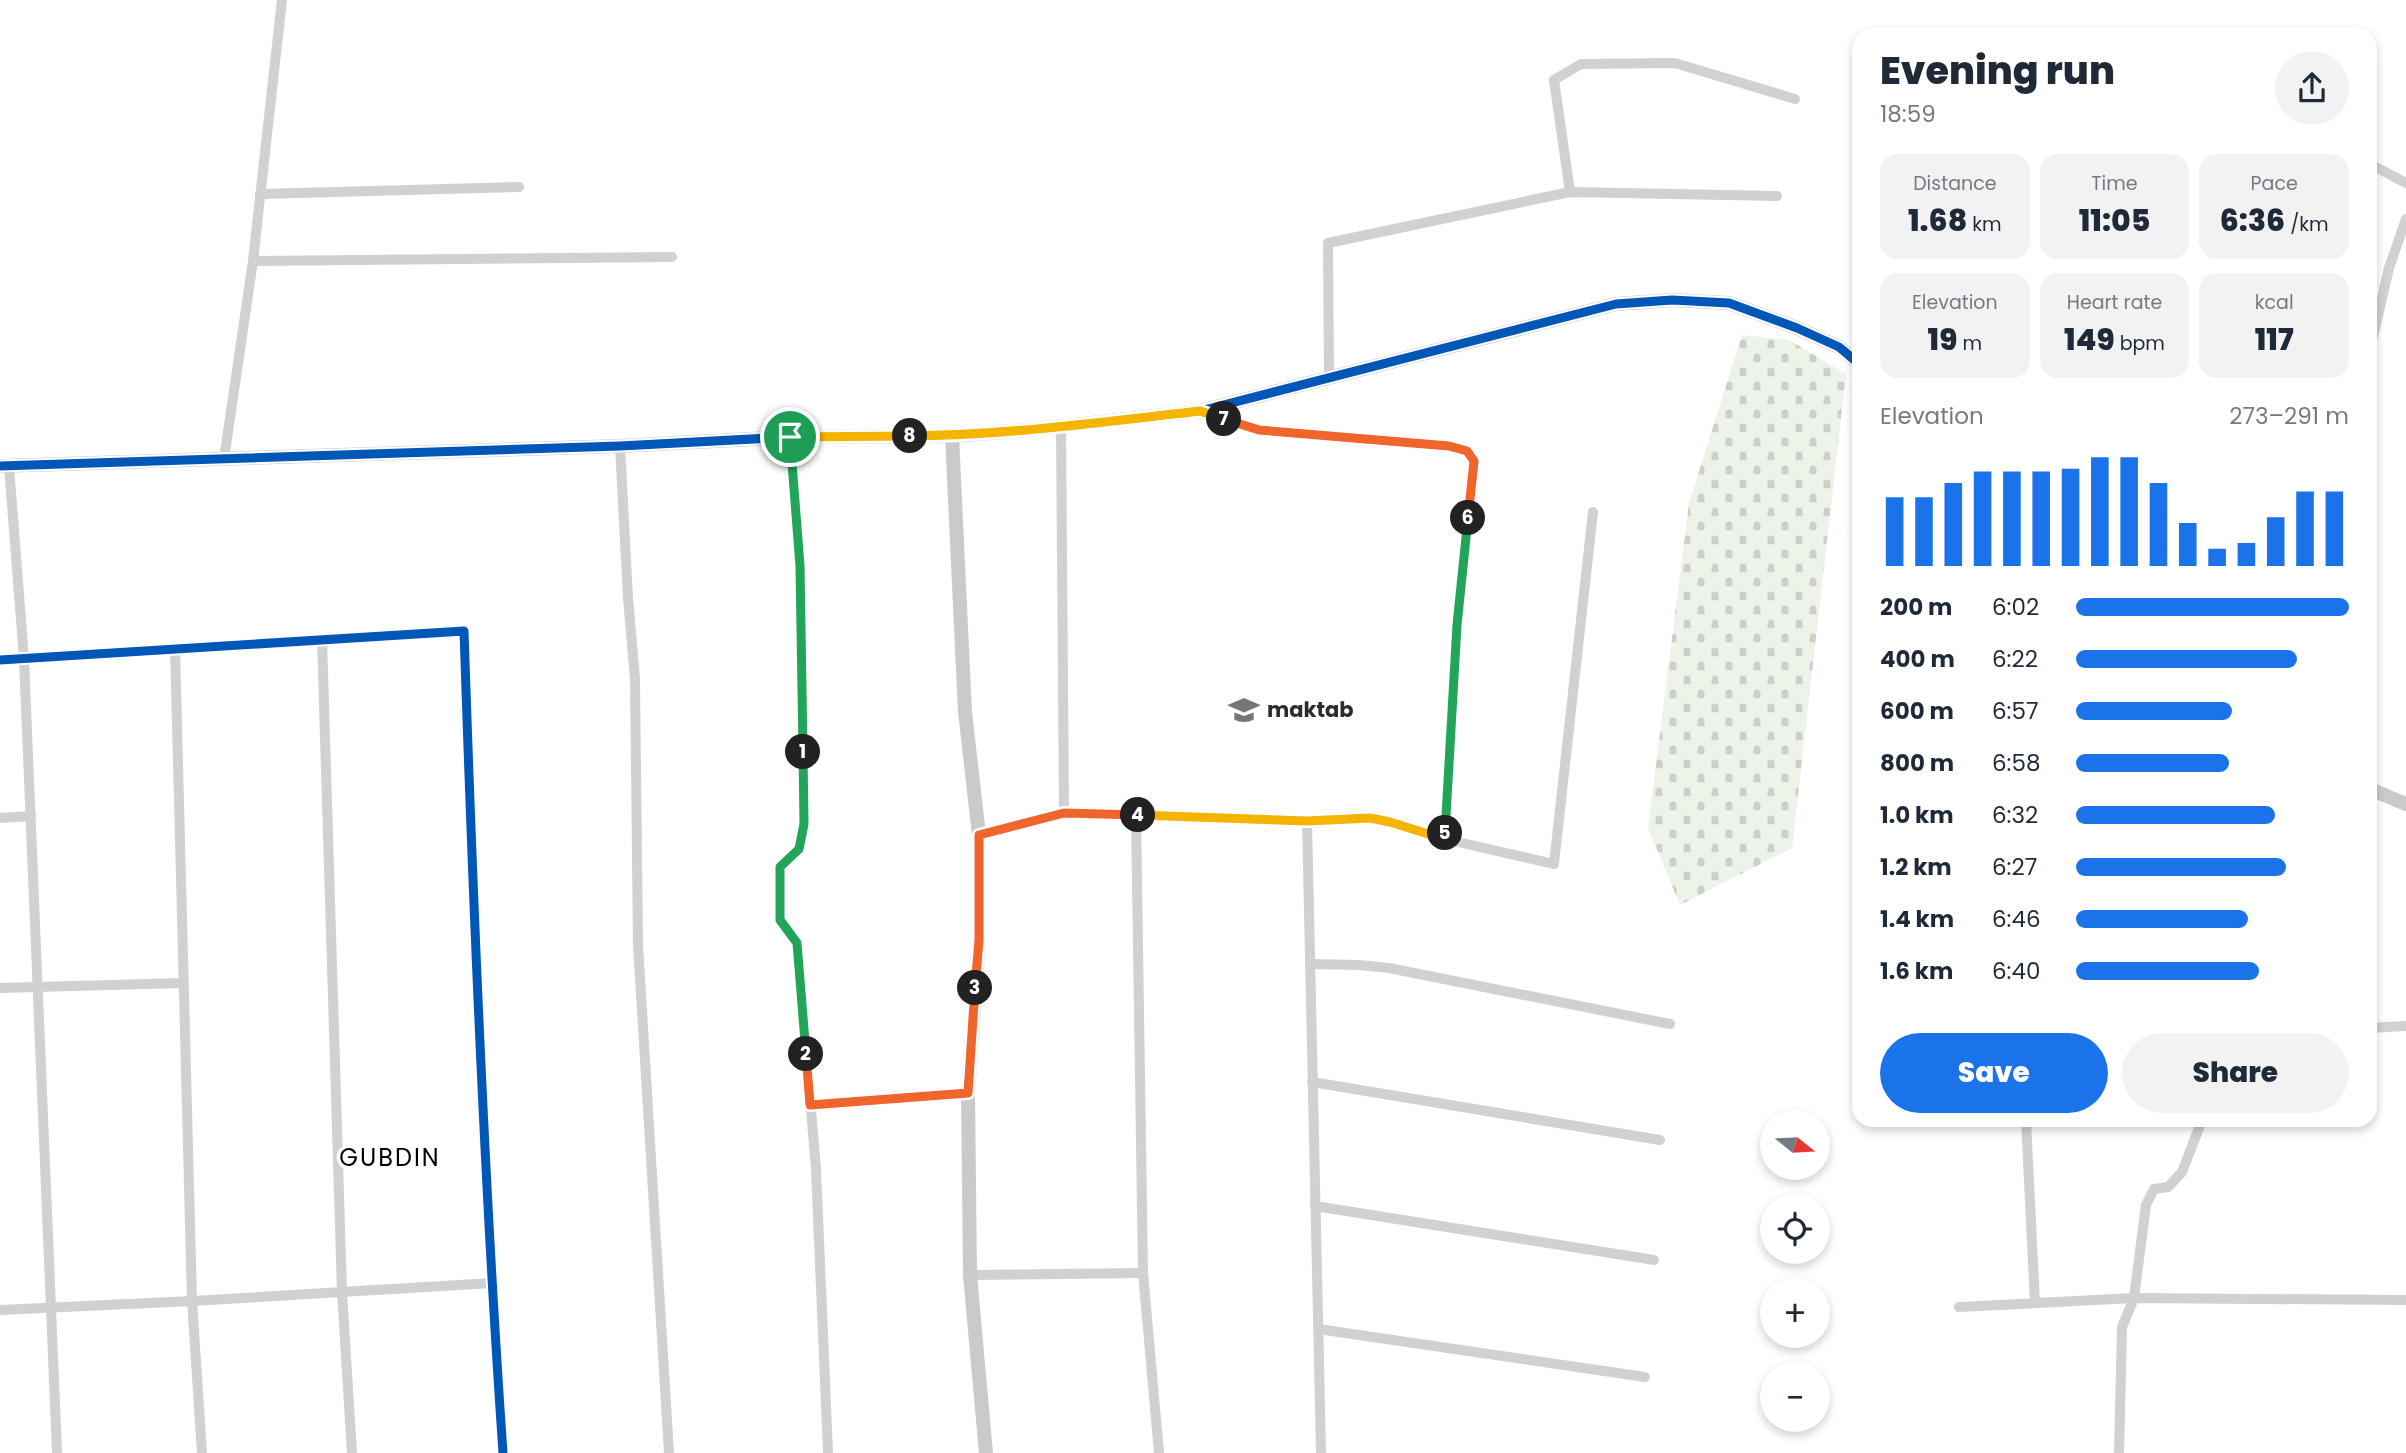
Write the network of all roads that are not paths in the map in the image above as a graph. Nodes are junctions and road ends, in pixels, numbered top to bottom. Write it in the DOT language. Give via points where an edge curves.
graph roads {
  1 [pos="282,0"];
  2 [pos="1795,99"];
  3 [pos="2377,168"];
  4 [pos="2406,183"];
  5 [pos="519,187"];
  6 [pos="1570,192"];
  7 [pos="260,194"];
  8 [pos="1777,196"];
  9 [pos="2406,219"];
  10 [pos="673,257"];
  11 [pos="253,261"];
  12 [pos="2377,320"];
  13 [pos="1852,358"];
  14 [pos="1329,378"];
  15 [pos="1200,411"];
  16 [pos="1060,426"];
  17 [pos="952,436"];
  18 [pos="790,437"];
  19 [pos="620,446"];
  20 [pos="224,459"];
  21 [pos="4,466"];
  22 [pos="1593,512"];
  23 [pos="322,639"];
  24 [pos="175,648"];
  25 [pos="24,659"];
  26 [pos="0,660"];
  27 [pos="2377,792"];
  28 [pos="2406,804"];
  29 [pos="1064,813"];
  30 [pos="1136,815"];
  31 [pos="31,816"];
  32 [pos="0,818"];
  33 [pos="1307,821"];
  34 [pos="979,835"];
  35 [pos="1444,839"];
  36 [pos="1310,964"];
  37 [pos="183,983"];
  38 [pos="38,987"];
  39 [pos="0,988"];
  40 [pos="1670,1024"];
  41 [pos="2406,1026"];
  42 [pos="2377,1027"];
  43 [pos="1312,1082"];
  44 [pos="968,1093"];
  45 [pos="810,1105"];
  46 [pos="2026,1127"];
  47 [pos="2199,1127"];
  48 [pos="1660,1140"];
  49 [pos="1315,1206"];
  50 [pos="1654,1260"];
  51 [pos="1143,1273"];
  52 [pos="970,1275"];
  53 [pos="492,1283"];
  54 [pos="342,1292"];
  55 [pos="2134,1298"];
  56 [pos="2406,1300"];
  57 [pos="192,1301"];
  58 [pos="2035,1303"];
  59 [pos="1959,1307"];
  60 [pos="51,1308"];
  61 [pos="0,1310"];
  62 [pos="1318,1329"];
  63 [pos="1645,1377"];
  64 [pos="57,1453"];
  65 [pos="202,1453"];
  66 [pos="352,1453"];
  67 [pos="503,1453"];
  68 [pos="668,1453"];
  69 [pos="828,1453"];
  70 [pos="986,1453"];
  71 [pos="1159,1453"];
  72 [pos="1321,1453"];
  73 [pos="2119,1453"];
  1 -- 7 [label="street"];
  2 -- 6 [label="street" via="1675,63 1581,64 1554,80"];
  3 -- 4 [label="street"];
  5 -- 7 [label="street"];
  6 -- 8 [label="street"];
  6 -- 14 [label="street" via="1328,243"];
  7 -- 11 [label="street"];
  9 -- 12 [label="street"];
  10 -- 11 [label="street"];
  11 -- 20 [label="street"];
  13 -- 14 [label="street" via="1807,333 1729,303 1672,300 1616,304"];
  14 -- 15 [label="street"];
  15 -- 16 [label="street"];
  15 -- 35 [label="street" via="1259,430 1449,446 1467,451 1474,461 1457,625"];
  16 -- 17 [label="street"];
  16 -- 29 [label="street"];
  17 -- 18 [label="street"];
  17 -- 34 [label="street" via="965,712"];
  18 -- 19 [label="street"];
  18 -- 45 [label="street" via="800,566 804,824 799,849 780,867 780,920 797,943"];
  19 -- 20 [label="street"];
  19 -- 68 [label="street" via="635,679 638,945"];
  20 -- 21 [label="street"];
  21 -- 25 [label="street"];
  22 -- 35 [label="street" via="1555,864"];
  23 -- 24 [label="street"];
  23 -- 53 [label="street" via="464,631 474,952"];
  23 -- 54 [label="street"];
  24 -- 25 [label="street"];
  24 -- 37 [label="street"];
  25 -- 26 [label="street"];
  25 -- 31 [label="street"];
  27 -- 28 [label="street"];
  29 -- 30 [label="street"];
  29 -- 34 [label="street"];
  30 -- 33 [label="street"];
  30 -- 51 [label="street"];
  31 -- 32 [label="street"];
  31 -- 38 [label="street"];
  33 -- 35 [label="street" via="1370,818"];
  33 -- 36 [label="street"];
  34 -- 44 [label="street" via="979,940"];
  36 -- 40 [label="street" via="1389,968"];
  36 -- 43 [label="street"];
  37 -- 38 [label="street"];
  37 -- 57 [label="street"];
  38 -- 39 [label="street"];
  38 -- 60 [label="street"];
  41 -- 42 [label="street"];
  43 -- 48 [label="street"];
  43 -- 49 [label="street"];
  44 -- 45 [label="street"];
  44 -- 52 [label="street"];
  45 -- 69 [label="street"];
  46 -- 58 [label="street"];
  47 -- 55 [label="street" via="2182,1172 2168,1187 2154,1189 2146,1205"];
  49 -- 50 [label="street"];
  49 -- 62 [label="street"];
  51 -- 52 [label="street"];
  51 -- 71 [label="street"];
  52 -- 70 [label="street"];
  53 -- 54 [label="street"];
  53 -- 67 [label="street"];
  54 -- 57 [label="street"];
  54 -- 66 [label="street"];
  55 -- 56 [label="street"];
  55 -- 58 [label="street"];
  55 -- 73 [label="street" via="2122,1327"];
  57 -- 60 [label="street"];
  57 -- 65 [label="street"];
  58 -- 59 [label="street"];
  60 -- 61 [label="street"];
  60 -- 64 [label="street"];
  62 -- 63 [label="street"];
  62 -- 72 [label="street"];
}
